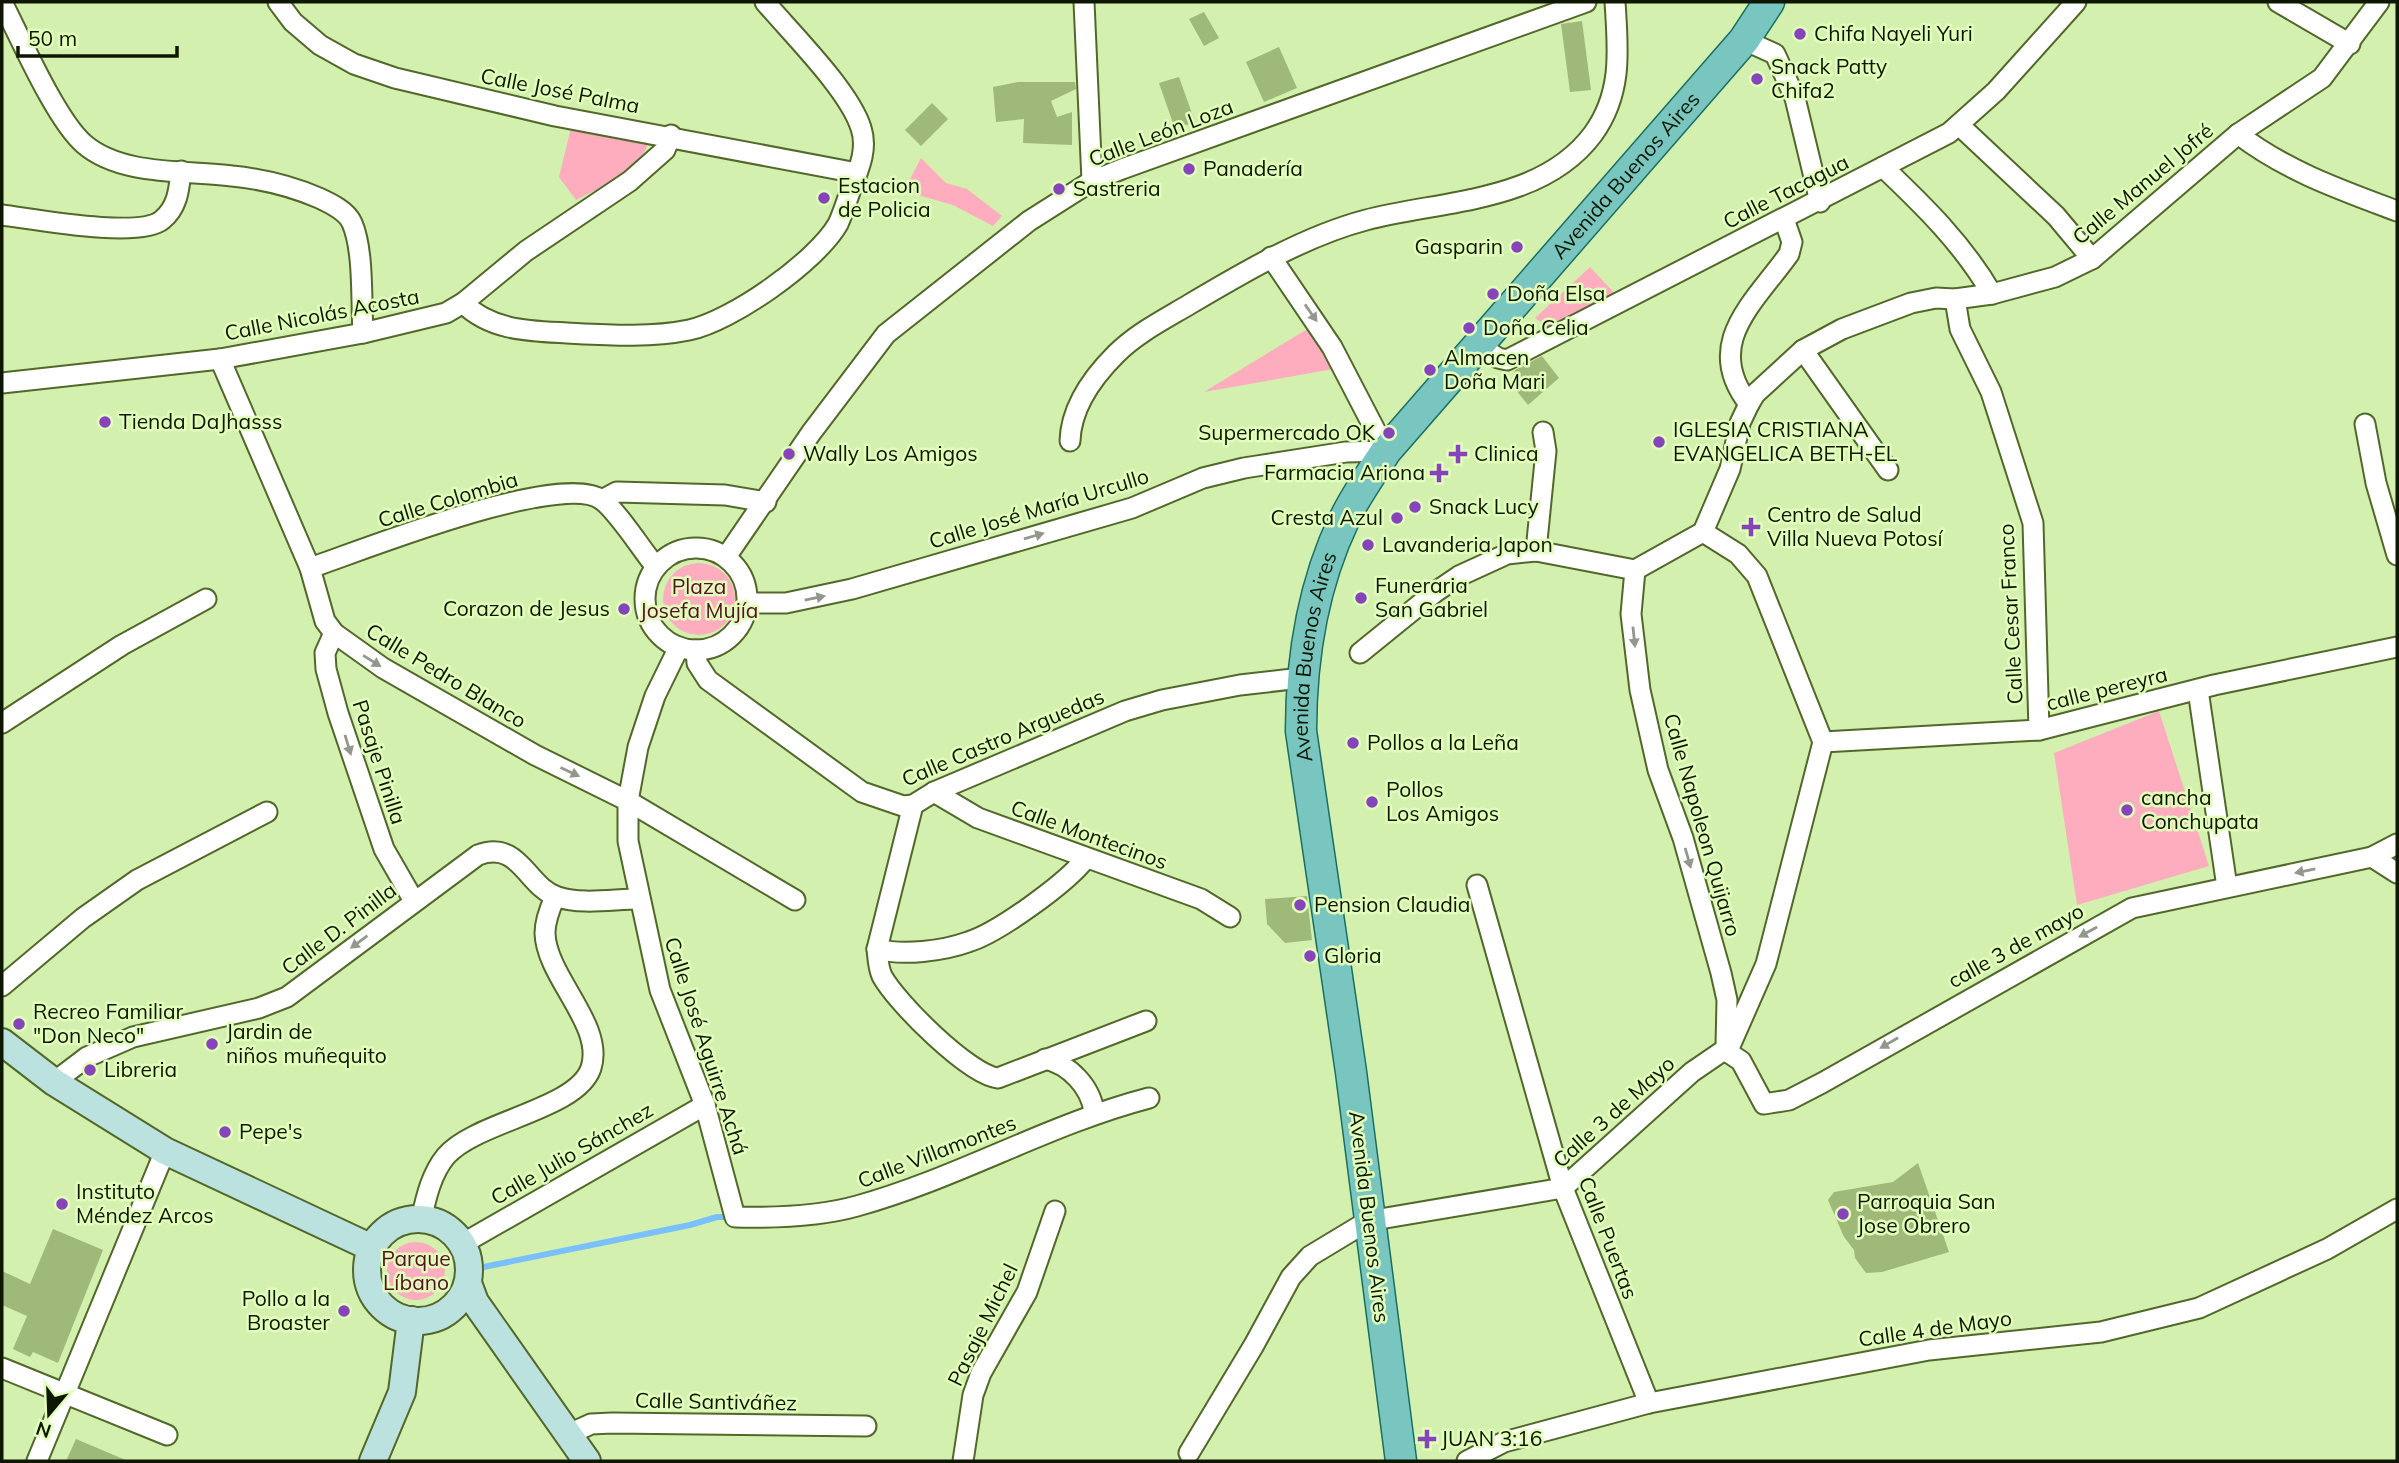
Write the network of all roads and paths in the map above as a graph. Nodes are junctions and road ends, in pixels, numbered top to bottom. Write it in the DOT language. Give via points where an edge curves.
graph roads {
  1 [pos="2,2"];
  2 [pos="278,2"];
  3 [pos="765,2"];
  4 [pos="1084,2"];
  5 [pos="1586,2"];
  6 [pos="1615,2"];
  7 [pos="1769,2"];
  8 [pos="2076,2"];
  9 [pos="2278,2"];
  10 [pos="2379,2"];
  11 [pos="1744,40"];
  12 [pos="2350,44"];
  13 [pos="1959,125"];
  14 [pos="2238,134"];
  15 [pos="671,135"];
  16 [pos="1883,167"];
  17 [pos="181,170"];
  18 [pos="858,173"];
  19 [pos="1093,181"];
  20 [pos="1820,202"];
  21 [pos="2397,211"];
  22 [pos="2,215"];
  23 [pos="1784,219"];
  24 [pos="1271,257"];
  25 [pos="2092,259"];
  26 [pos="1992,294"];
  27 [pos="1955,299"];
  28 [pos="463,303"];
  29 [pos="363,333"];
  30 [pos="1480,346"];
  31 [pos="1803,350"];
  32 [pos="220,359"];
  33 [pos="2,383"];
  34 [pos="1749,404"];
  35 [pos="2365,424"];
  36 [pos="1543,432"];
  37 [pos="1070,441"];
  38 [pos="1386,451"];
  39 [pos="1888,470"];
  40 [pos="602,500"];
  41 [pos="766,502"];
  42 [pos="1703,532"];
  43 [pos="1536,551"];
  44 [pos="2397,555"];
  45 [pos="726,556"];
  46 [pos="656,567"];
  47 [pos="310,568"];
  48 [pos="1635,570"];
  49 [pos="206,599"];
  50 [pos="748,603"];
  51 [pos="334,633"];
  52 [pos="2397,647"];
  53 [pos="687,648"];
  54 [pos="1360,653"];
  55 [pos="1301,678"];
  56 [pos="2198,690"];
  57 [pos="2,723"];
  58 [pos="2039,730"];
  59 [pos="1823,742"];
  60 [pos="934,792"];
  61 [pos="628,801"];
  62 [pos="913,805"];
  63 [pos="267,812"];
  64 [pos="2397,844"];
  65 [pos="1086,858"];
  66 [pos="2372,858"];
  67 [pos="2397,873"];
  68 [pos="1477,885"];
  69 [pos="2227,887"];
  70 [pos="555,897"];
  71 [pos="639,899"];
  72 [pos="795,900"];
  73 [pos="414,901"];
  74 [pos="1230,917"];
  75 [pos="877,949"];
  76 [pos="2,986"];
  77 [pos="1146,1021"];
  78 [pos="2,1042"];
  79 [pos="1726,1051"];
  80 [pos="1045,1059"];
  81 [pos="54,1082"];
  82 [pos="1149,1098"];
  83 [pos="705,1105"];
  84 [pos="1094,1112"];
  85 [pos="164,1151"];
  86 [pos="1563,1188"];
  87 [pos="2397,1209"];
  88 [pos="1055,1211"];
  89 [pos="735,1217"];
  90 [pos="421,1220"];
  91 [pos="1368,1221"];
  92 [pos="462,1244"];
  93 [pos="372,1248"];
  94 [pos="468,1298"];
  95 [pos="411,1320"];
  96 [pos="2,1367"];
  97 [pos="65,1393"];
  98 [pos="1649,1402"];
  99 [pos="866,1426"];
  100 [pos="167,1435"];
  101 [pos="567,1435"];
  102 [pos="1189,1453"];
  103 [pos="37,1461"];
  104 [pos="373,1461"];
  105 [pos="587,1461"];
  106 [pos="963,1461"];
  107 [pos="1401,1461"];
  108 [pos="1467,1461"];
  1 -- 17 [label="street" via="64,119 83,143 121,164"];
  2 -- 15 [label="street, Calle José Palma" via="320,45 354,64 395,78 555,116"];
  3 -- 18 [label="street" via="855,114 864,141"];
  4 -- 19 [label="street"];
  5 -- 19 [label="street, Calle León Loza"];
  6 -- 24 [label="street" via="1619,55 1615,87 1598,126 1572,156 1516,187 1363,220"];
  7 -- 11 [label="main road, Avenida Buenos Aires"];
  8 -- 13 [label="street, Calle Tacagua"];
  9 -- 12 [label="street"];
  10 -- 12 [label="street, Calle Manuel Jofré"];
  11 -- 20 [label="street" via="1775,54 1795,98"];
  11 -- 30 [label="main road, Avenida Buenos Aires"];
  12 -- 14 [label="street, Calle Manuel Jofré" via="2322,78"];
  13 -- 16 [label="street, Calle Tacagua"];
  13 -- 25 [label="street" via="2048,208"];
  14 -- 21 [label="street" via="2295,171"];
  14 -- 25 [label="street, Calle Manuel Jofré"];
  15 -- 18 [label="street, Calle José Palma"];
  15 -- 28 [label="street, Calle Nicolás Acosta" via="665,150 631,181 526,251"];
  16 -- 20 [label="street, Calle Tacagua"];
  16 -- 26 [label="street" via="1947,230"];
  17 -- 22 [label="street" via="176,203 161,221 144,228"];
  17 -- 29 [label="street" via="262,180 298,190 341,211 351,220 357,239"];
  18 -- 28 [label="street" via="837,225 816,248 792,271 715,322 659,334 535,332 488,320"];
  19 -- 41 [label="street, Calle León Loza" via="1029,221 886,334"];
  20 -- 23 [label="street, Calle Tacagua"];
  23 -- 30 [label="street, Calle Tacagua" via="1507,360"];
  23 -- 34 [label="street" via="1792,242 1789,254 1738,324 1729,349 1733,379"];
  24 -- 37 [label="street" via="1160,322 1118,353 1082,400"];
  24 -- 38 [label="street, one-way" via="1332,347"];
  25 -- 26 [label="street, Calle Manuel Jofré" via="2055,278"];
  26 -- 27 [label="street, Calle Manuel Jofré"];
  27 -- 31 [label="street, Calle Manuel Jofré" via="1912,303 1842,329"];
  27 -- 58 [label="street, Calle Cesar Franco" via="1960,329 1991,392 2033,523"];
  28 -- 29 [label="street, Calle Nicolás Acosta" via="446,313"];
  29 -- 32 [label="street, Calle Nicolás Acosta"];
  30 -- 38 [label="main road, Avenida Buenos Aires"];
  31 -- 34 [label="street, Calle Manuel Jofré"];
  31 -- 39 [label="street"];
  32 -- 33 [label="street, Calle Nicolás Acosta"];
  32 -- 47 [label="street, Calle Pedro Blanco"];
  34 -- 42 [label="street, Calle Manuel Jofré" via="1730,468"];
  35 -- 44 [label="street" via="2375,482"];
  36 -- 43 [label="street" via="1546,451"];
  50 -- 38 [label="street, Calle José María Urcullo, one-way" via="786,603 852,589 1132,508 1203,478 1346,452"];
  38 -- 55 [label="main road, Avenida Buenos Aires" via="1344,520 1317,597"];
  40 -- 41 [label="street, Calle Colombia" via="617,492 725,495"];
  40 -- 46 [label="street"];
  40 -- 47 [label="street, Calle Colombia" via="571,492 512,501"];
  41 -- 45 [label="street, Calle León Loza"];
  42 -- 48 [label="street"];
  42 -- 59 [label="street" via="1738,554 1757,576"];
  43 -- 48 [label="street"];
  43 -- 54 [label="street" via="1507,554 1459,576"];
  45 -- 46 [label="street" via="699,548 683,549"];
  45 -- 50 [label="street" via="740,571"];
  46 -- 53 [label="street" via="648,581 647,612 653,627"];
  47 -- 51 [label="street, Calle Pedro Blanco"];
  48 -- 79 [label="street, Calle Napoleon Quijarro, one-way" via="1631,614 1640,690 1658,770 1683,838 1721,973 1727,1000"];
  49 -- 57 [label="street" via="122,645"];
  50 -- 53 [label="street" via="737,630 726,641"];
  51 -- 61 [label="street, Calle Pedro Blanco, one-way" via="383,668 512,742"];
  51 -- 73 [label="street, Pasaje Pinilla, one-way" via="326,669 338,713 384,849"];
  52 -- 56 [label="street, calle pereyra"];
  53 -- 61 [label="street, Calle José Aguirre Achá" via="655,696 638,747"];
  53 -- 62 [label="street, Calle Castro Arguedas" via="708,680 862,792"];
  55 -- 60 [label="street, Calle Castro Arguedas" via="1162,700"];
  55 -- 91 [label="main road, Avenida Buenos Aires" via="1301,731"];
  56 -- 58 [label="street, calle pereyra"];
  56 -- 69 [label="street"];
  58 -- 59 [label="street, calle pereyra"];
  59 -- 79 [label="street" via="1766,964"];
  60 -- 62 [label="street, Calle Castro Arguedas"];
  60 -- 65 [label="street, Calle Montecinos" via="978,818"];
  61 -- 71 [label="street, Calle José Aguirre Achá" via="628,841"];
  61 -- 72 [label="street, Calle Pedro Blanco"];
  62 -- 75 [label="street"];
  63 -- 76 [label="street" via="137,880"];
  64 -- 66 [label="street, calle 3 de mayo"];
  65 -- 74 [label="street, Calle Montecinos" via="1201,899"];
  65 -- 75 [label="street" via="1066,880 970,942 895,952"];
  66 -- 67 [label="street"];
  66 -- 69 [label="street, calle 3 de mayo, one-way"];
  68 -- 86 [label="street, Calle Puertas"];
  69 -- 79 [label="street, calle 3 de mayo, one-way" via="2132,908 1789,1100 1765,1104 1741,1061"];
  70 -- 71 [label="street"];
  70 -- 73 [label="street, Calle D. Pinilla" via="512,856 489,850"];
  70 -- 90 [label="street" via="545,933 549,951 583,1018 593,1052 590,1069 579,1085 554,1100 464,1141 447,1154 435,1172"];
  71 -- 83 [label="street, Calle José Aguirre Achá" via="660,990"];
  73 -- 81 [label="street, Calle D. Pinilla, one-way" via="287,997 259,1008 133,1037 87,1057"];
  75 -- 80 [label="street" via="888,984 947,1048 979,1073 998,1078"];
  77 -- 80 [label="street"];
  78 -- 81 [label="main road"];
  79 -- 86 [label="street, Calle 3 de Mayo" via="1692,1072"];
  80 -- 84 [label="street" via="1070,1069 1093,1103"];
  81 -- 85 [label="main road"];
  82 -- 84 [label="street, Calle Villamontes"];
  83 -- 89 [label="street, Calle José Aguirre Achá"];
  83 -- 92 [label="street, Calle Julio Sánchez"];
  84 -- 89 [label="street, Calle Villamontes" via="950,1175 855,1207 783,1219"];
  85 -- 93 [label="main road"];
  85 -- 97 [label="street"];
  86 -- 91 [label="street, Calle 3 de Mayo"];
  86 -- 98 [label="street, Calle Puertas"];
  87 -- 98 [label="street, Calle 4 de Mayo" via="2327,1249 2199,1308 2101,1332 1929,1350"];
  88 -- 106 [label="street, Pasaje Michel" via="1027,1292 981,1373"];
  90 -- 92 [label="main road" via="451,1231"];
  90 -- 93 [label="main road" via="392,1227"];
  91 -- 102 [label="street, Calle 3 de Mayo" via="1310,1256 1291,1277"];
  91 -- 107 [label="main road, Avenida Buenos Aires"];
  92 -- 94 [label="main road" via="467,1256"];
  93 -- 95 [label="main road" via="367,1279 373,1294 396,1316"];
  94 -- 95 [label="main road" via="436,1318"];
  94 -- 101 [label="main road"];
  95 -- 104 [label="main road" via="402,1392"];
  96 -- 97 [label="street"];
  97 -- 100 [label="street"];
  97 -- 103 [label="street"];
  98 -- 108 [label="street, Calle 4 de Mayo" via="1504,1442"];
  99 -- 101 [label="street, Calle Santiváñez" via="612,1423 591,1424"];
  101 -- 105 [label="main road"];
}
